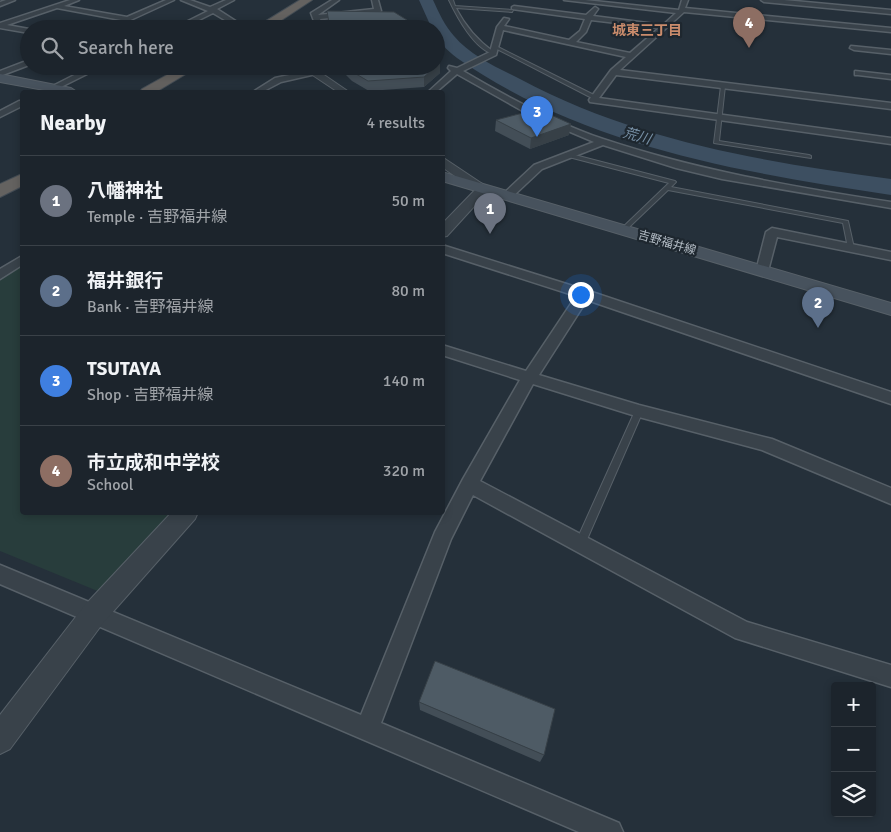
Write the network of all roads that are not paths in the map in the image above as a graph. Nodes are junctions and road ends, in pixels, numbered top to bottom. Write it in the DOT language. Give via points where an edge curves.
graph roads {
  1 [pos="12,0"];
  2 [pos="70,0"];
  3 [pos="171,0"];
  4 [pos="184,0"];
  5 [pos="231,0"];
  6 [pos="306,0"];
  7 [pos="320,0"];
  8 [pos="336,0"];
  9 [pos="375,0"];
  10 [pos="451,0"];
  11 [pos="520,0"];
  12 [pos="567,0"];
  13 [pos="685,0"];
  14 [pos="764,0"];
  15 [pos="770,1"];
  16 [pos="0,4"];
  17 [pos="599,5"];
  18 [pos="55,7"];
  19 [pos="454,7"];
  20 [pos="213,10"];
  21 [pos="513,10"];
  22 [pos="682,11"];
  23 [pos="891,12"];
  24 [pos="589,16"];
  25 [pos="316,17"];
  26 [pos="128,18"];
  27 [pos="772,18"];
  28 [pos="124,20"];
  29 [pos="194,20"];
  30 [pos="233,20"];
  31 [pos="274,20"];
  32 [pos="288,20"];
  33 [pos="317,20"];
  34 [pos="0,25"];
  35 [pos="500,27"];
  36 [pos="664,27"];
  37 [pos="20,29"];
  38 [pos="891,30"];
  39 [pos="570,43"];
  40 [pos="854,48"];
  41 [pos="492,52"];
  42 [pos="891,52"];
  43 [pos="632,56"];
  44 [pos="20,66"];
  45 [pos="457,70"];
  46 [pos="614,72"];
  47 [pos="858,73"];
  48 [pos="81,75"];
  49 [pos="184,75"];
  50 [pos="190,75"];
  51 [pos="300,75"];
  52 [pos="318,75"];
  53 [pos="0,76"];
  54 [pos="891,77"];
  55 [pos="723,86"];
  56 [pos="46,90"];
  57 [pos="51,90"];
  58 [pos="151,90"];
  59 [pos="172,90"];
  60 [pos="260,90"];
  61 [pos="341,90"];
  62 [pos="434,90"];
  63 [pos="594,97"];
  64 [pos="20,104"];
  65 [pos="891,106"];
  66 [pos="0,114"];
  67 [pos="719,117"];
  68 [pos="603,142"];
  69 [pos="891,142"];
  70 [pos="567,154"];
  71 [pos="809,157"];
  72 [pos="445,163"];
  73 [pos="20,165"];
  74 [pos="0,176"];
  75 [pos="445,177"];
  76 [pos="20,180"];
  77 [pos="482,188"];
  78 [pos="667,188"];
  79 [pos="0,192"];
  80 [pos="507,196"];
  81 [pos="891,205"];
  82 [pos="445,230"];
  83 [pos="622,230"];
  84 [pos="852,248"];
  85 [pos="445,250"];
  86 [pos="891,256"];
  87 [pos="20,261"];
  88 [pos="762,271"];
  89 [pos="0,276"];
  90 [pos="584,294"];
  91 [pos="891,310"];
  92 [pos="445,351"];
  93 [pos="529,378"];
  94 [pos="891,398"];
  95 [pos="639,411"];
  96 [pos="469,484"];
  97 [pos="891,496"];
  98 [pos="184,515"];
  99 [pos="580,544"];
  100 [pos="0,574"];
  101 [pos="94,614"];
  102 [pos="891,676"];
  103 [pos="367,729"];
  104 [pos="0,739"];
  105 [pos="610,832"];
  1 -- 16 [label="street"];
  2 -- 18 [label="street"];
  3 -- 26 [label="street"];
  4 -- 20 [label="street"];
  5 -- 20 [label="street"];
  6 -- 31 [label="highway"];
  7 -- 32 [label="highway"];
  8 -- 25 [label="street" via="314,13"];
  9 -- 25 [label="street" via="378,11"];
  10 -- 19 [label="lane"];
  11 -- 21 [label="street"];
  12 -- 17 [label="street"];
  13 -- 22 [label="street"];
  14 -- 15 [label="street"];
  15 -- 23 [label="street"];
  15 -- 27 [label="street"];
  17 -- 22 [label="street"];
  17 -- 24 [label="street"];
  18 -- 26 [label="street"];
  18 -- 34 [label="street"];
  19 -- 21 [label="lane"];
  19 -- 41 [label="lane" via="470,34"];
  20 -- 29 [label="street"];
  20 -- 30 [label="street"];
  21 -- 24 [label="street"];
  21 -- 35 [label="street"];
  22 -- 27 [label="street"];
  22 -- 36 [label="street"];
  24 -- 36 [label="street"];
  24 -- 39 [label="street" via="583,32"];
  25 -- 33 [label="street"];
  26 -- 28 [label="street"];
  27 -- 38 [label="street"];
  34 -- 37 [label="street"];
  35 -- 39 [label="street"];
  35 -- 41 [label="street"];
  36 -- 43 [label="street"];
  39 -- 43 [label="street"];
  40 -- 42 [label="street"];
  41 -- 45 [label="street"];
  41 -- 63 [label="lane"];
  43 -- 46 [label="street"];
  44 -- 53 [label="street"];
  45 -- 62 [label="street"];
  45 -- 68 [label="street" via="526,110"];
  46 -- 55 [label="street"];
  46 -- 63 [label="street"];
  47 -- 54 [label="street"];
  48 -- 57 [label="street"];
  49 -- 58 [label="highway"];
  50 -- 59 [label="highway"];
  51 -- 60 [label="street" via="278,80"];
  52 -- 61 [label="street"];
  53 -- 56 [label="main road"];
  55 -- 65 [label="street"];
  55 -- 67 [label="lane"];
  63 -- 67 [label="street" via="594,100"];
  64 -- 66 [label="street"];
  67 -- 69 [label="street"];
  67 -- 71 [label="lane" via="716,142"];
  68 -- 70 [label="street"];
  68 -- 81 [label="street" via="685,166"];
  70 -- 78 [label="lane" via="673,182"];
  70 -- 80 [label="street" via="538,167"];
  72 -- 77 [label="street"];
  73 -- 74 [label="highway"];
  75 -- 77 [label="main road, 吉野福井線"];
  76 -- 79 [label="highway"];
  77 -- 80 [label="main road, 吉野福井線"];
  77 -- 82 [label="street"];
  78 -- 83 [label="lane"];
  78 -- 84 [label="lane" via="846,222"];
  80 -- 83 [label="main road, 吉野福井線"];
  83 -- 88 [label="main road, 吉野福井線"];
  84 -- 86 [label="street"];
  84 -- 88 [label="street" via="772,232"];
  85 -- 90 [label="street"];
  87 -- 89 [label="street"];
  88 -- 91 [label="main road, 吉野福井線"];
  90 -- 93 [label="street"];
  90 -- 94 [label="street"];
  92 -- 93 [label="street"];
  93 -- 95 [label="street"];
  93 -- 96 [label="street"];
  95 -- 97 [label="street" via="766,444"];
  95 -- 99 [label="lane"];
  96 -- 99 [label="street"];
  96 -- 103 [label="street" via="442,538"];
  98 -- 101 [label="street"];
  99 -- 102 [label="street" via="743,631"];
  100 -- 101 [label="street"];
  101 -- 103 [label="street"];
  101 -- 104 [label="street"];
  103 -- 105 [label="street"];
}
